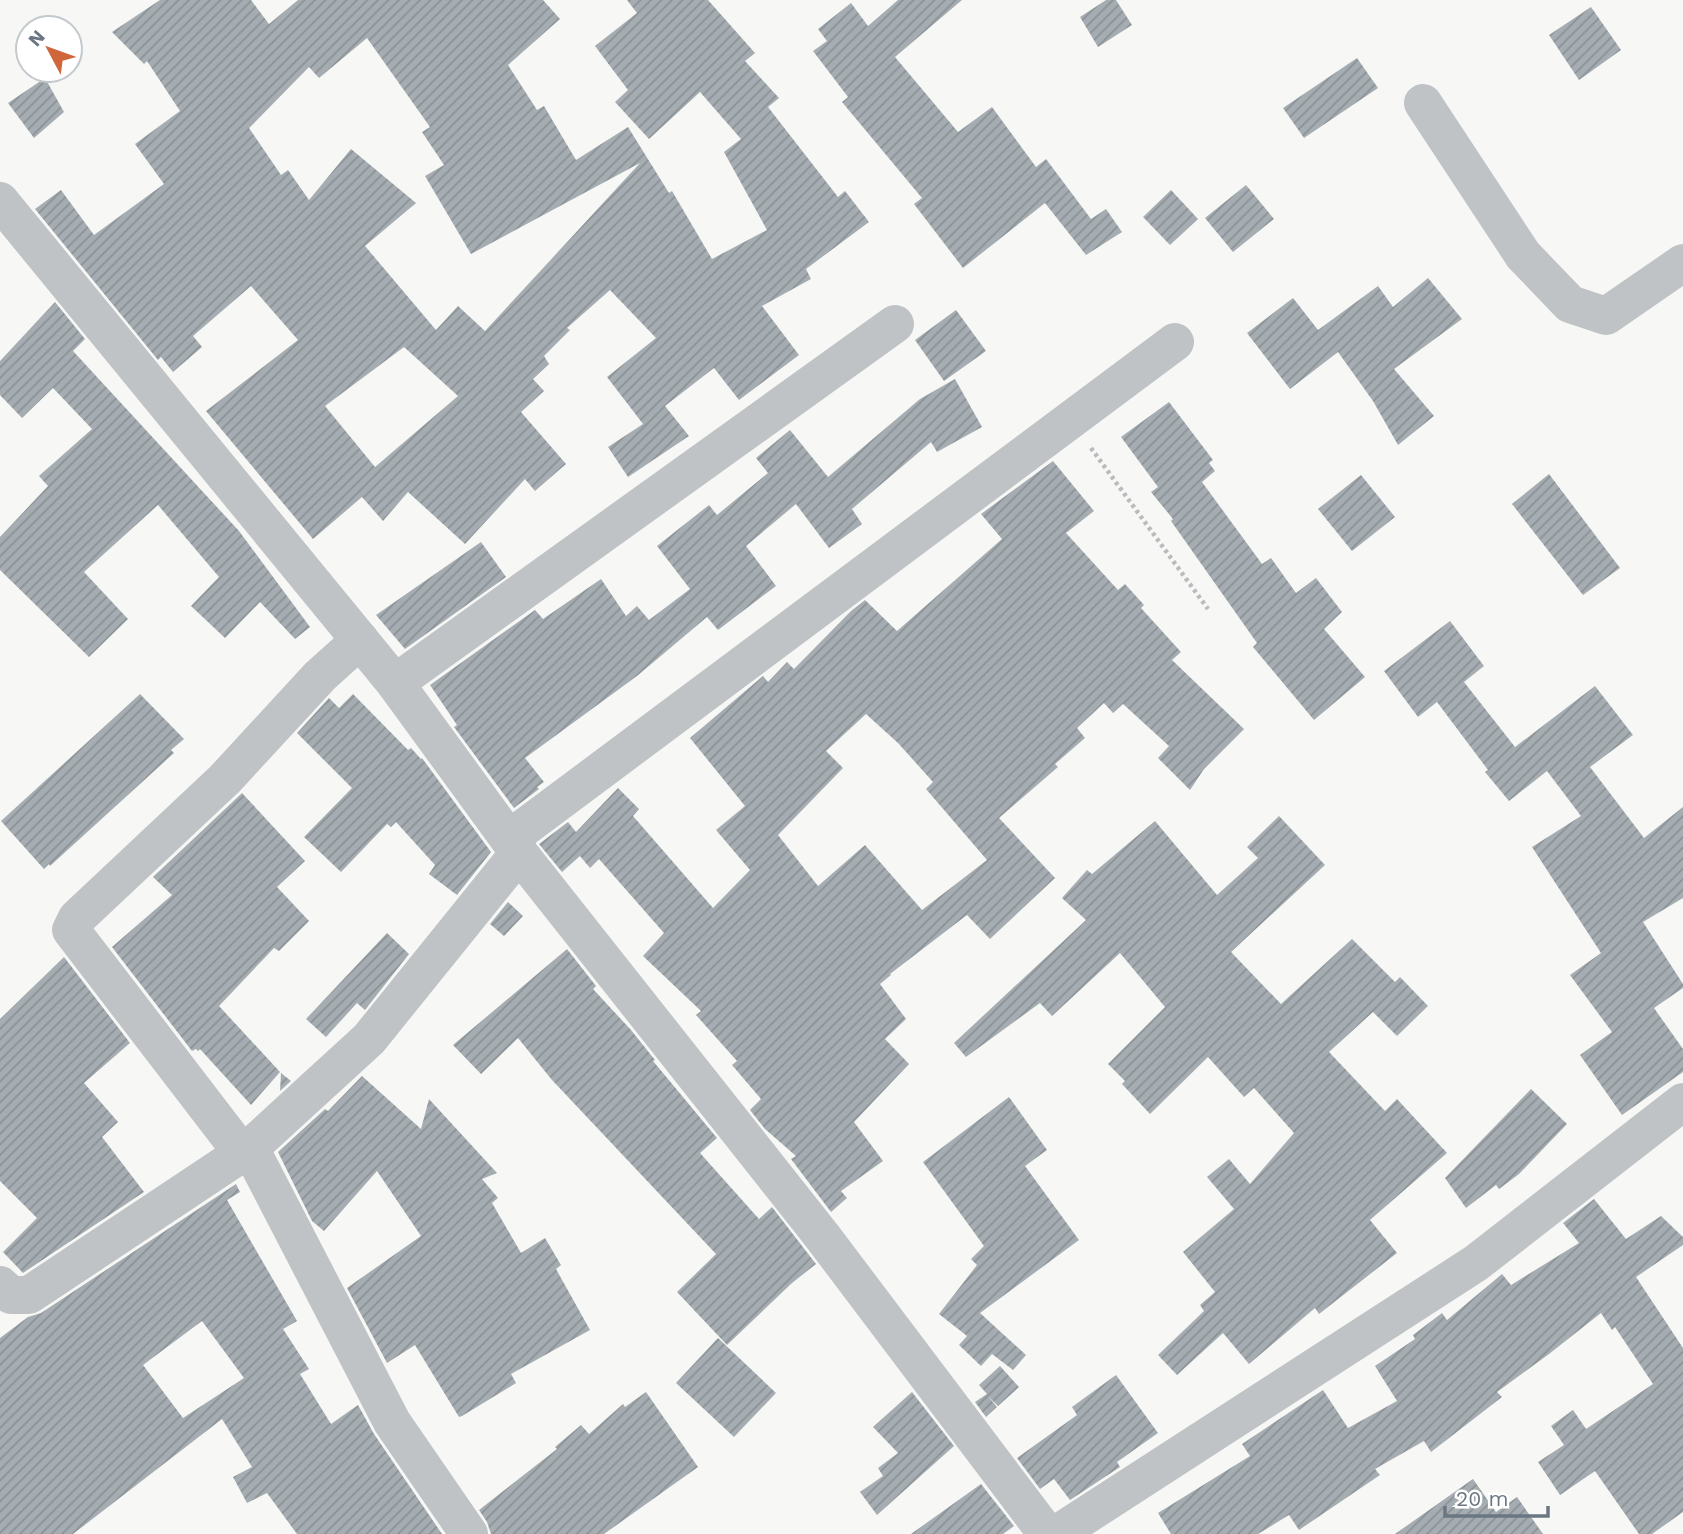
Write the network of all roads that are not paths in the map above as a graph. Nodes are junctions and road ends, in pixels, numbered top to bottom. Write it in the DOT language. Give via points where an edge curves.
graph roads {
  1 [pos="1423,103"];
  2 [pos="0,201"];
  3 [pos="1683,263"];
  4 [pos="895,324"];
  5 [pos="1175,342"];
  6 [pos="360,640"];
  7 [pos="396,683"];
  8 [pos="514,846"];
  9 [pos="1683,1102"];
  10 [pos="246,1151"];
  11 [pos="0,1285"];
  12 [pos="469,1534"];
  13 [pos="1048,1534"];
  14 [pos="1058,1534"];
  1 -- 3 [label="street" via="1523,255 1570,304 1606,316"];
  2 -- 6 [label="street"];
  4 -- 7 [label="street"];
  5 -- 8 [label="street"];
  6 -- 7 [label="street"];
  6 -- 10 [label="street" via="320,676 225,779 77,918 71,930"];
  7 -- 8 [label="street"];
  8 -- 10 [label="street" via="369,1039"];
  8 -- 13 [label="street" via="822,1236"];
  9 -- 14 [label="street" via="1476,1263"];
  10 -- 11 [label="street" via="29,1295 11,1296"];
  10 -- 12 [label="street" via="391,1422"];
}
